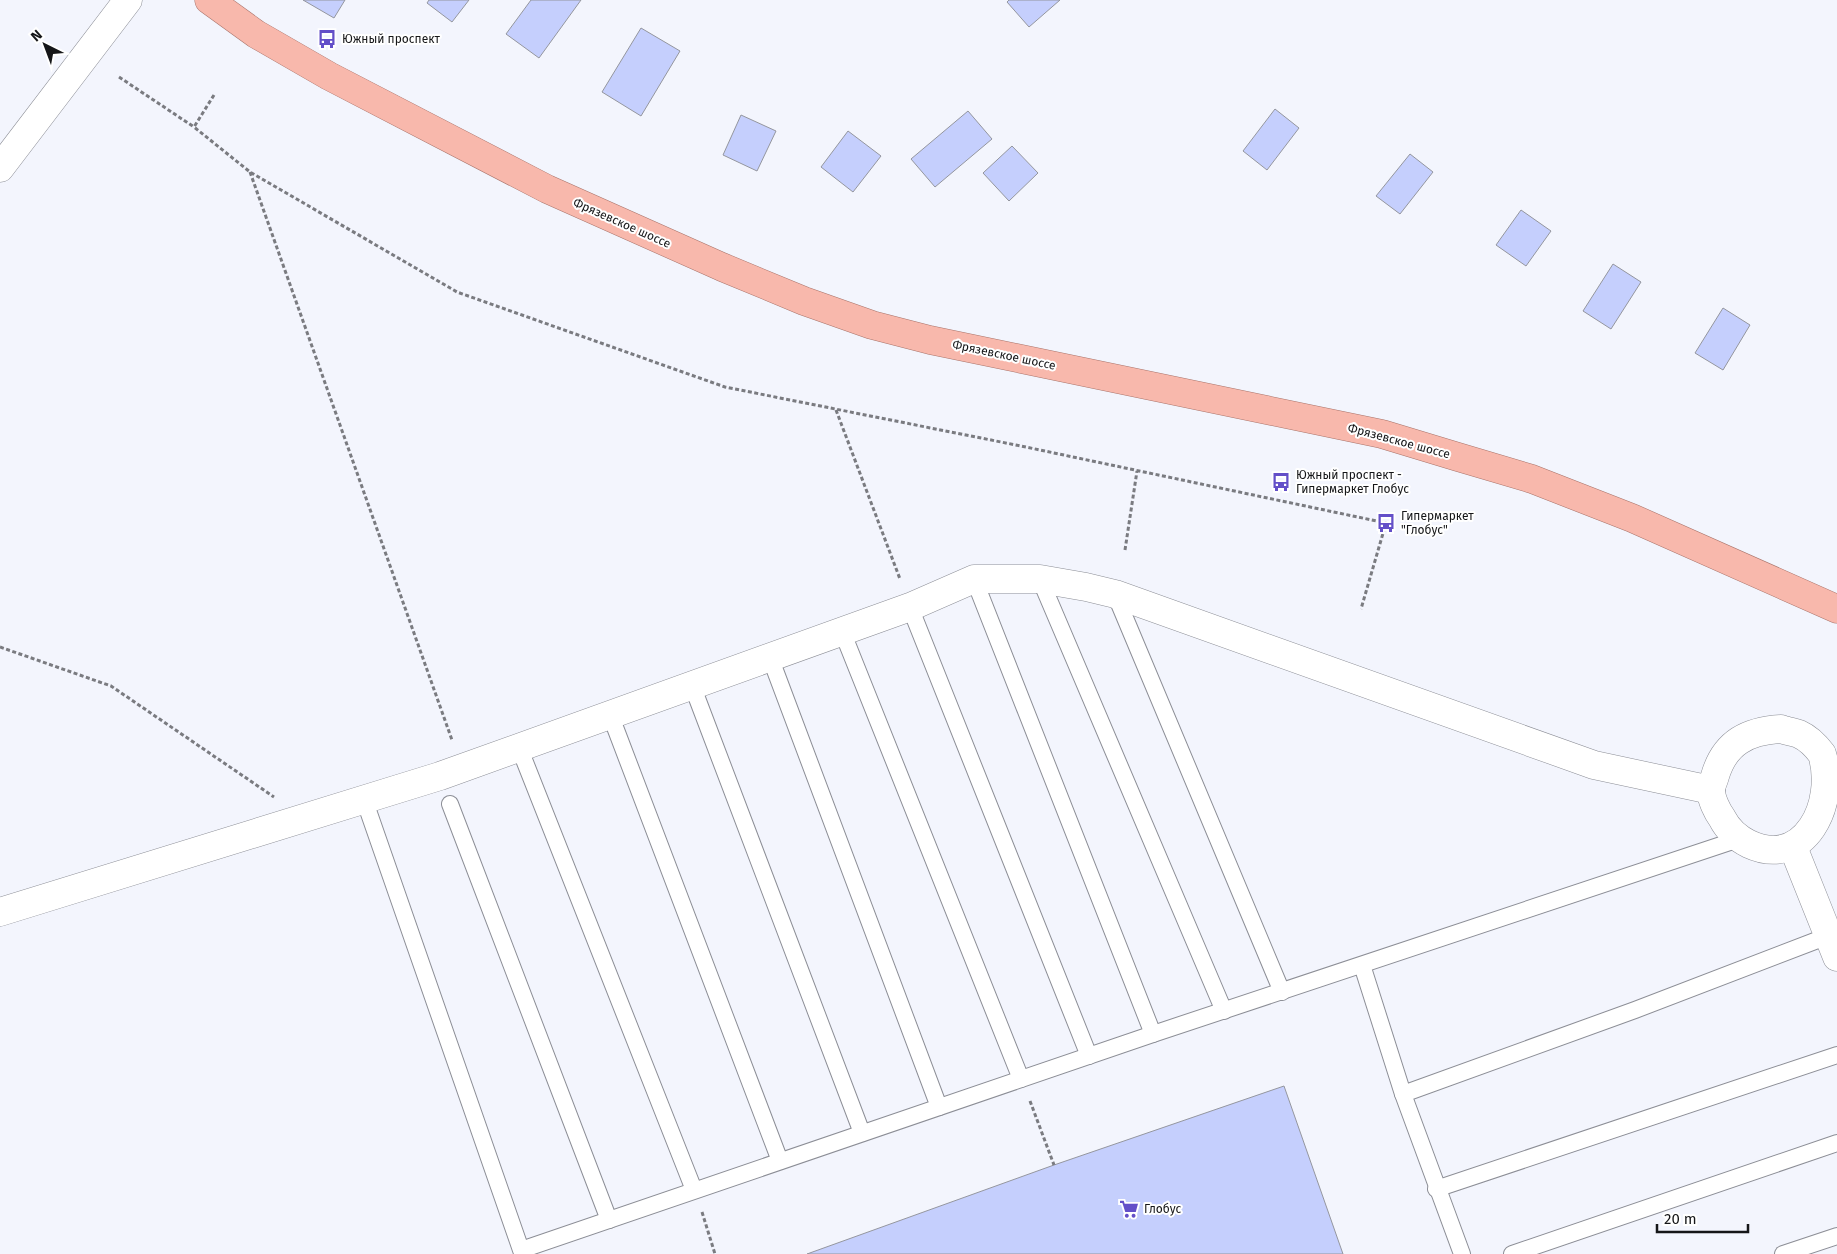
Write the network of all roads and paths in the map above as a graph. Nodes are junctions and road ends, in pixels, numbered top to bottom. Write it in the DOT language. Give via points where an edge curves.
graph roads {
  1 [pos="128,0"];
  2 [pos="209,0"];
  3 [pos="119,77"];
  4 [pos="214,95"];
  5 [pos="194,127"];
  6 [pos="0,168"];
  7 [pos="250,172"];
  8 [pos="836,409"];
  9 [pos="1137,471"];
  10 [pos="1126,550"];
  11 [pos="974,579"];
  12 [pos="1040,580"];
  13 [pos="1115,594"];
  14 [pos="910,607"];
  15 [pos="1361,609"];
  16 [pos="1837,609"];
  17 [pos="842,632"];
  18 [pos="0,647"];
  19 [pos="770,657"];
  20 [pos="692,685"];
  21 [pos="610,714"];
  22 [pos="452,740"];
  23 [pos="519,747"];
  24 [pos="1711,790"];
  25 [pos="275,798"];
  26 [pos="364,799"];
  27 [pos="450,804"];
  28 [pos="1739,839"];
  29 [pos="1793,847"];
  30 [pos="0,912"];
  31 [pos="1833,947"];
  32 [pos="1362,965"];
  33 [pos="1282,992"];
  34 [pos="1224,1011"];
  35 [pos="1153,1034"];
  36 [pos="1837,1055"];
  37 [pos="1089,1056"];
  38 [pos="1021,1079"];
  39 [pos="1403,1094"];
  40 [pos="939,1107"];
  41 [pos="862,1133"];
  42 [pos="1837,1143"];
  43 [pos="780,1161"];
  44 [pos="1054,1165"];
  45 [pos="1436,1189"];
  46 [pos="694,1190"];
  47 [pos="609,1220"];
  48 [pos="1837,1236"];
  49 [pos="715,1254"];
  50 [pos="1462,1254"];
  51 [pos="1512,1254"];
  52 [pos="1784,1254"];
  1 -- 6 [label="street"];
  2 -- 16 [label="highway, Фрязевское шоссе" via="256,34 329,76 547,189 722,268 804,300 872,325 930,340 1372,432 1532,479 1632,518"];
  3 -- 5 [label="path"];
  4 -- 5 [label="path"];
  5 -- 7 [label="path"];
  7 -- 8 [label="path" via="457,292 726,387"];
  7 -- 22 [label="path"];
  8 -- 9 [label="path"];
  8 -- 14 [label="path"];
  9 -- 10 [label="path"];
  9 -- 15 [label="path" via="1386,523"];
  11 -- 12 [label="street"];
  11 -- 14 [label="street"];
  11 -- 35 [label="lane"];
  12 -- 13 [label="street"];
  12 -- 34 [label="lane"];
  13 -- 24 [label="street" via="1594,765"];
  13 -- 33 [label="lane"];
  14 -- 17 [label="street"];
  14 -- 37 [label="lane"];
  17 -- 19 [label="street"];
  17 -- 38 [label="lane"];
  18 -- 25 [label="path" via="111,686"];
  19 -- 20 [label="street"];
  19 -- 40 [label="lane"];
  20 -- 21 [label="street"];
  20 -- 41 [label="lane"];
  21 -- 23 [label="street"];
  21 -- 43 [label="lane"];
  23 -- 26 [label="street"];
  23 -- 46 [label="lane"];
  24 -- 28 [label="street" via="1725,826"];
  24 -- 29 [label="street" via="1726,752 1741,738 1760,730 1780,729 1800,735 1817,747 1829,763 1834,783 1833,803 1825,822 1811,837"];
  26 -- 30 [label="street"];
  26 -- 47 [label="lane" via="521,1250"];
  27 -- 47 [label="lane"];
  28 -- 29 [label="street" via="1756,847 1775,850"];
  28 -- 32 [label="lane"];
  29 -- 31 [label="street"];
  31 -- 39 [label="lane" via="1635,1010"];
  32 -- 33 [label="lane"];
  32 -- 39 [label="lane"];
  33 -- 34 [label="lane"];
  34 -- 35 [label="lane"];
  35 -- 37 [label="lane"];
  36 -- 45 [label="lane"];
  37 -- 38 [label="lane"];
  38 -- 40 [label="lane"];
  38 -- 44 [label="path"];
  39 -- 45 [label="lane"];
  40 -- 41 [label="lane"];
  41 -- 43 [label="lane"];
  42 -- 51 [label="lane"];
  43 -- 46 [label="lane"];
  45 -- 50 [label="lane"];
  46 -- 47 [label="lane"];
  46 -- 49 [label="path"];
  48 -- 52 [label="lane"];
}
